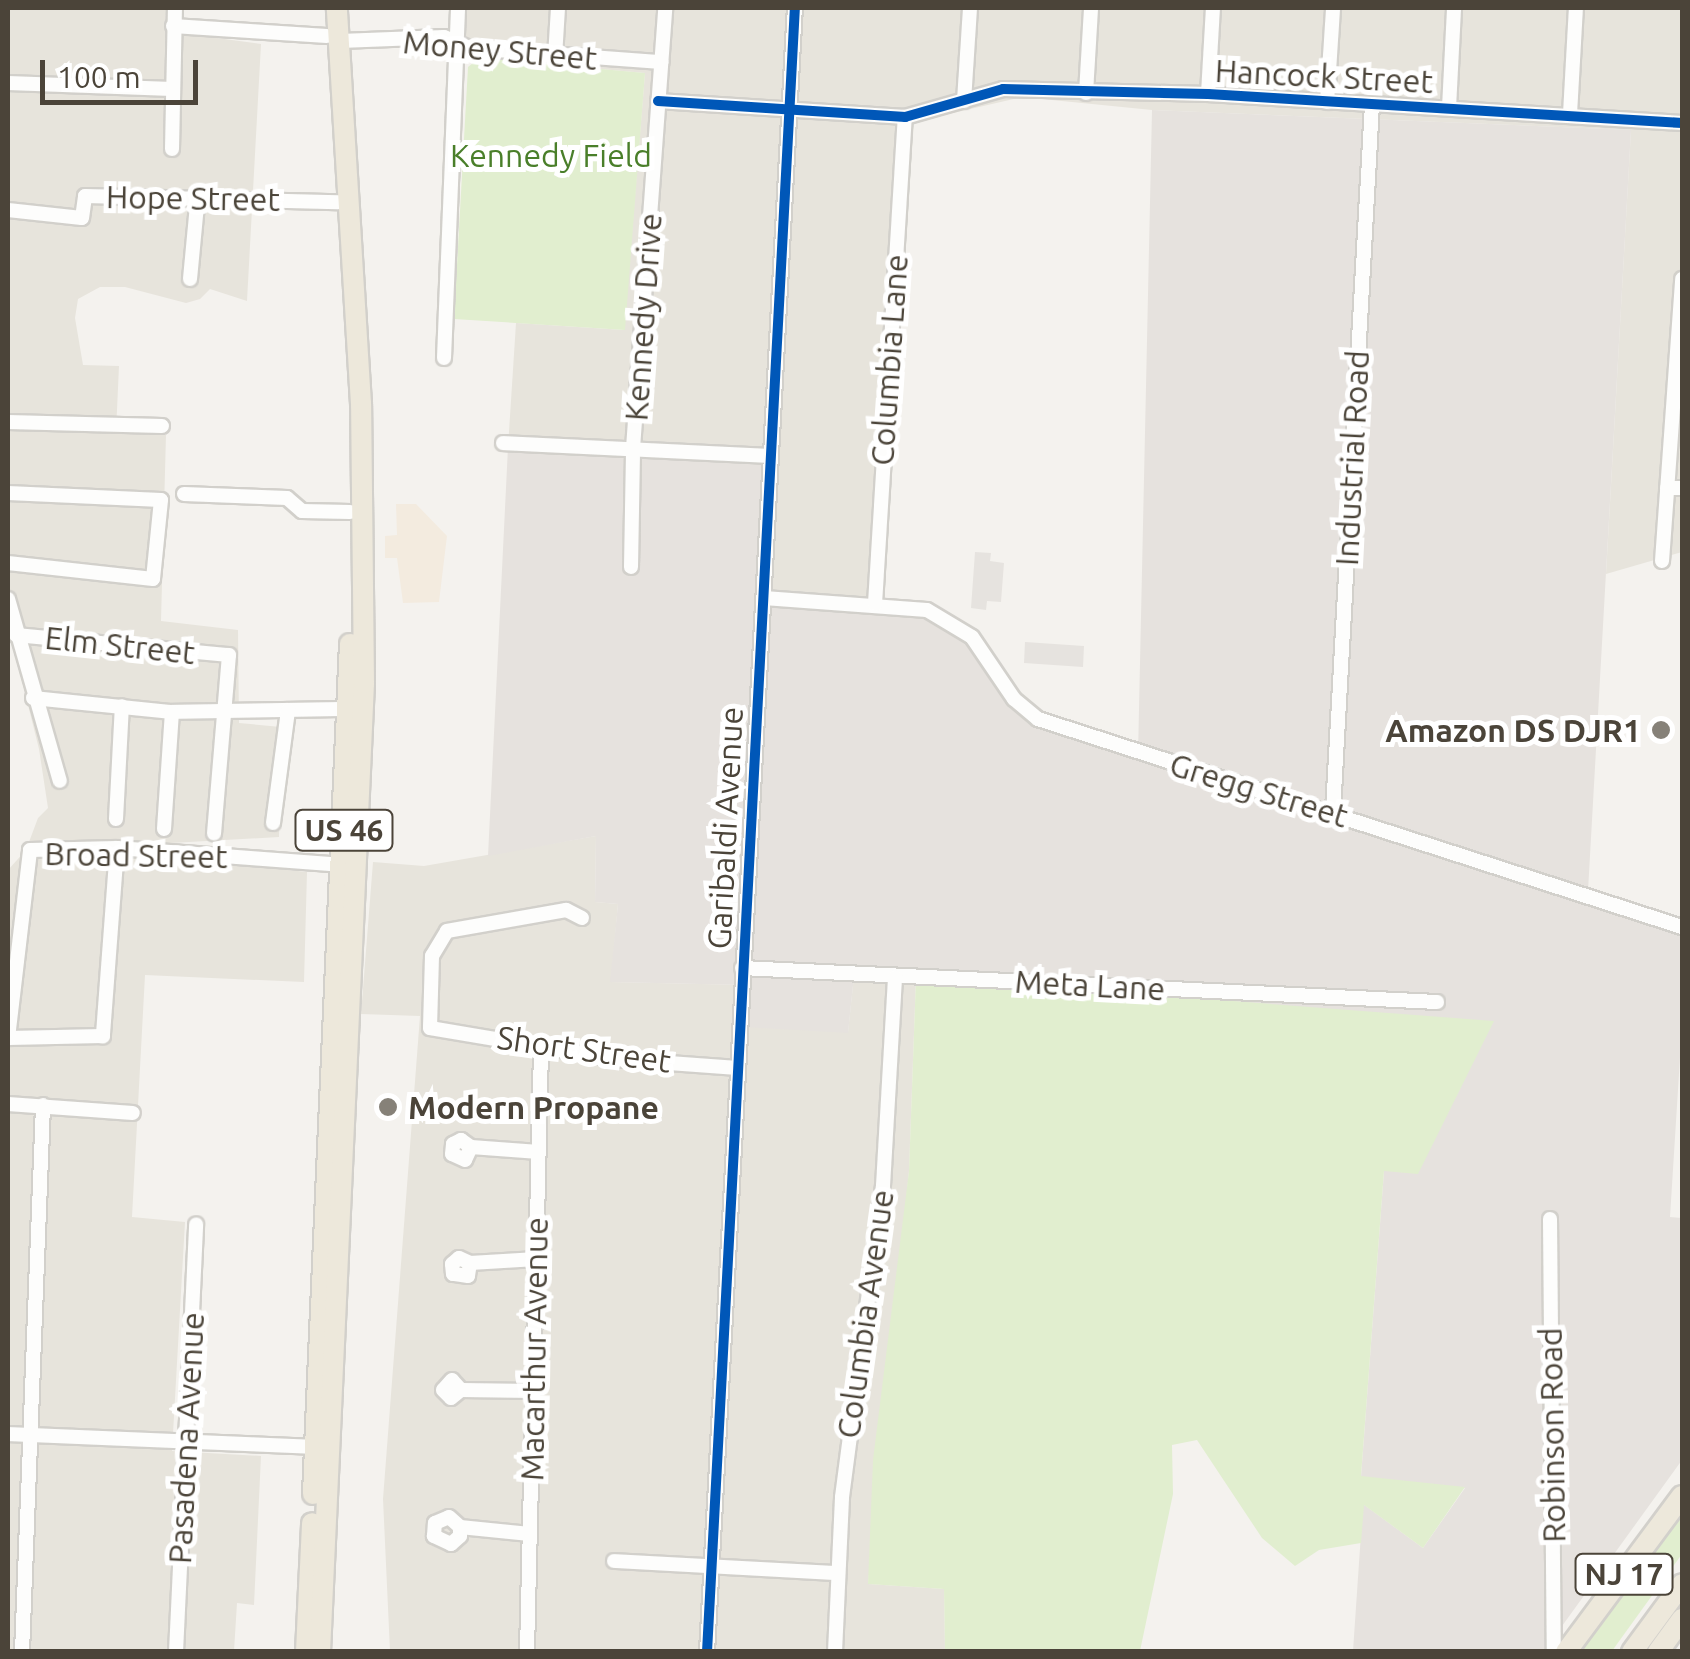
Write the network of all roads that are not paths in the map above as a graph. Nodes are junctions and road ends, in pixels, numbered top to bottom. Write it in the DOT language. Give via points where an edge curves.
graph roads {
  1 [pos="175,8"];
  2 [pos="325,8"];
  3 [pos="338,8"];
  4 [pos="458,8"];
  5 [pos="558,8"];
  6 [pos="665,8"];
  7 [pos="795,8"];
  8 [pos="970,8"];
  9 [pos="1091,8"];
  10 [pos="1214,8"];
  11 [pos="1333,8"];
  12 [pos="1454,8"];
  13 [pos="1576,8"];
  14 [pos="174,26"];
  15 [pos="334,39"];
  16 [pos="457,44"];
  17 [pos="555,57"];
  18 [pos="661,62"];
  19 [pos="8,83"];
  20 [pos="172,89"];
  21 [pos="1086,93"];
  22 [pos="1208,94"];
  23 [pos="964,101"];
  24 [pos="658,102"];
  25 [pos="1327,102"];
  26 [pos="1372,104"];
  27 [pos="1450,108"];
  28 [pos="790,109"];
  29 [pos="1570,114"];
  30 [pos="905,117"];
  31 [pos="1682,122"];
  32 [pos="172,149"];
  33 [pos="198,196"];
  34 [pos="338,202"];
  35 [pos="8,210"];
  36 [pos="190,279"];
  37 [pos="1682,280"];
  38 [pos="444,358"];
  39 [pos="1680,377"];
  40 [pos="8,422"];
  41 [pos="162,426"];
  42 [pos="503,444"];
  43 [pos="633,448"];
  44 [pos="769,456"];
  45 [pos="1675,488"];
  46 [pos="8,493"];
  47 [pos="184,494"];
  48 [pos="350,512"];
  49 [pos="1662,561"];
  50 [pos="8,562"];
  51 [pos="632,568"];
  52 [pos="764,598"];
  53 [pos="8,599"];
  54 [pos="875,604"];
  55 [pos="16,634"];
  56 [pos="34,698"];
  57 [pos="122,706"];
  58 [pos="349,709"];
  59 [pos="224,710"];
  60 [pos="288,710"];
  61 [pos="172,712"];
  62 [pos="60,782"];
  63 [pos="1333,811"];
  64 [pos="116,819"];
  65 [pos="273,823"];
  66 [pos="164,829"];
  67 [pos="214,834"];
  68 [pos="117,848"];
  69 [pos="342,865"];
  70 [pos="582,918"];
  71 [pos="1682,927"];
  72 [pos="742,968"];
  73 [pos="895,977"];
  74 [pos="1438,1002"];
  75 [pos="541,1046"];
  76 [pos="738,1068"];
  77 [pos="8,1104"];
  78 [pos="42,1105"];
  79 [pos="133,1113"];
  80 [pos="471,1147"];
  81 [pos="539,1152"];
  82 [pos="1550,1219"];
  83 [pos="196,1224"];
  84 [pos="537,1259"];
  85 [pos="470,1263"];
  86 [pos="461,1390"];
  87 [pos="533,1391"];
  88 [pos="8,1434"];
  89 [pos="32,1434"];
  90 [pos="186,1440"];
  91 [pos="316,1446"];
  92 [pos="1682,1496"];
  93 [pos="460,1527"];
  94 [pos="530,1534"];
  95 [pos="614,1560"];
  96 [pos="712,1566"];
  97 [pos="837,1573"];
  98 [pos="1682,1584"];
  99 [pos="1682,1619"];
  100 [pos="22,1652"];
  101 [pos="176,1652"];
  102 [pos="306,1652"];
  103 [pos="320,1652"];
  104 [pos="527,1652"];
  105 [pos="707,1652"];
  106 [pos="835,1652"];
  107 [pos="1554,1652"];
  108 [pos="1566,1652"];
  109 [pos="1632,1652"];
  110 [pos="1658,1652"];
  1 -- 14 [label="street"];
  2 -- 15 [label="highway, US 46"];
  3 -- 15 [label="highway, US 46"];
  4 -- 16 [label="street"];
  5 -- 17 [label="street"];
  6 -- 18 [label="street, Kennedy Drive"];
  7 -- 28 [label="street, Garibaldi Avenue"];
  8 -- 23 [label="street"];
  9 -- 21 [label="street"];
  10 -- 22 [label="street"];
  11 -- 25 [label="street"];
  12 -- 27 [label="street"];
  13 -- 29 [label="street"];
  14 -- 15 [label="street, Money Street"];
  14 -- 20 [label="street"];
  15 -- 16 [label="street, Money Street" via="444,38"];
  15 -- 34 [label="highway, US 46"];
  15 -- 103 [label="highway, US 46" via="361,404 364,652"];
  16 -- 17 [label="street, Money Street"];
  16 -- 38 [label="street"];
  17 -- 18 [label="street, Money Street"];
  18 -- 24 [label="street, Kennedy Drive"];
  19 -- 20 [label="street"];
  20 -- 32 [label="street"];
  21 -- 22 [label="street, Hancock Street"];
  21 -- 23 [label="street, Hancock Street" via="1003,89"];
  22 -- 25 [label="street, Hancock Street"];
  23 -- 30 [label="street, Hancock Street"];
  24 -- 28 [label="street, Hancock Street"];
  24 -- 43 [label="street, Kennedy Drive"];
  25 -- 26 [label="street, Hancock Street"];
  26 -- 27 [label="street, Hancock Street"];
  26 -- 63 [label="street, Industrial Road"];
  27 -- 29 [label="street, Hancock Street"];
  28 -- 30 [label="street, Hancock Street"];
  28 -- 44 [label="street, Garibaldi Avenue"];
  29 -- 31 [label="street, Hancock Street"];
  30 -- 54 [label="street, Columbia Lane"];
  33 -- 34 [label="street, Hope Street"];
  33 -- 35 [label="street, Hope Street" via="85,196 82,218"];
  33 -- 36 [label="street"];
  34 -- 48 [label="highway, US 46"];
  37 -- 39 [label="street"];
  39 -- 45 [label="street"];
  40 -- 41 [label="street"];
  42 -- 43 [label="street"];
  43 -- 44 [label="street"];
  43 -- 51 [label="street, Kennedy Drive"];
  44 -- 52 [label="street, Garibaldi Avenue"];
  45 -- 49 [label="street"];
  46 -- 50 [label="street" via="161,500 153,579"];
  47 -- 48 [label="street" via="287,498 302,511"];
  48 -- 58 [label="highway, US 46"];
  52 -- 54 [label="street, Gregg Street"];
  52 -- 72 [label="street, Garibaldi Avenue"];
  53 -- 55 [label="street"];
  54 -- 63 [label="street, Gregg Street" via="927,610 957,624 1038,720"];
  55 -- 56 [label="street"];
  55 -- 59 [label="street, Elm Street" via="229,655"];
  56 -- 57 [label="street"];
  56 -- 62 [label="street"];
  57 -- 61 [label="street"];
  57 -- 64 [label="street"];
  58 -- 60 [label="street"];
  58 -- 69 [label="highway, US 46"];
  59 -- 60 [label="street"];
  59 -- 61 [label="street"];
  59 -- 67 [label="street"];
  60 -- 65 [label="street"];
  61 -- 66 [label="street"];
  63 -- 71 [label="street, Gregg Street"];
  68 -- 68 [label="street, Broad Street" via="30,850 8,1038 103,1036"];
  68 -- 69 [label="street, Broad Street"];
  69 -- 91 [label="highway, US 46"];
  70 -- 75 [label="street, Short Street" via="566,910 447,931 432,956 430,1028"];
  72 -- 73 [label="street, Meta Lane"];
  72 -- 76 [label="street, Garibaldi Avenue"];
  73 -- 74 [label="street, Meta Lane"];
  73 -- 97 [label="street, Columbia Avenue" via="883,1186"];
  75 -- 76 [label="street, Short Street"];
  75 -- 81 [label="street, Macarthur Avenue"];
  76 -- 96 [label="street, Garibaldi Avenue"];
  77 -- 78 [label="street"];
  78 -- 79 [label="street"];
  78 -- 89 [label="street"];
  80 -- 81 [label="street"];
  81 -- 84 [label="street, Macarthur Avenue"];
  82 -- 107 [label="street, Robinson Road"];
  83 -- 90 [label="street, Pasadena Avenue"];
  84 -- 85 [label="street"];
  84 -- 87 [label="street, Macarthur Avenue"];
  86 -- 87 [label="street"];
  87 -- 94 [label="street, Macarthur Avenue"];
  88 -- 89 [label="street"];
  89 -- 90 [label="street"];
  89 -- 100 [label="street"];
  90 -- 91 [label="street"];
  90 -- 101 [label="street, Pasadena Avenue"];
  91 -- 102 [label="highway, US 46"];
  92 -- 108 [label="highway, NJ 17"];
  93 -- 94 [label="street"];
  94 -- 104 [label="street, Macarthur Avenue"];
  95 -- 96 [label="street"];
  96 -- 97 [label="street"];
  96 -- 105 [label="street, Garibaldi Avenue"];
  97 -- 106 [label="street, Columbia Avenue"];
  98 -- 109 [label="highway"];
  99 -- 110 [label="highway"];
}
